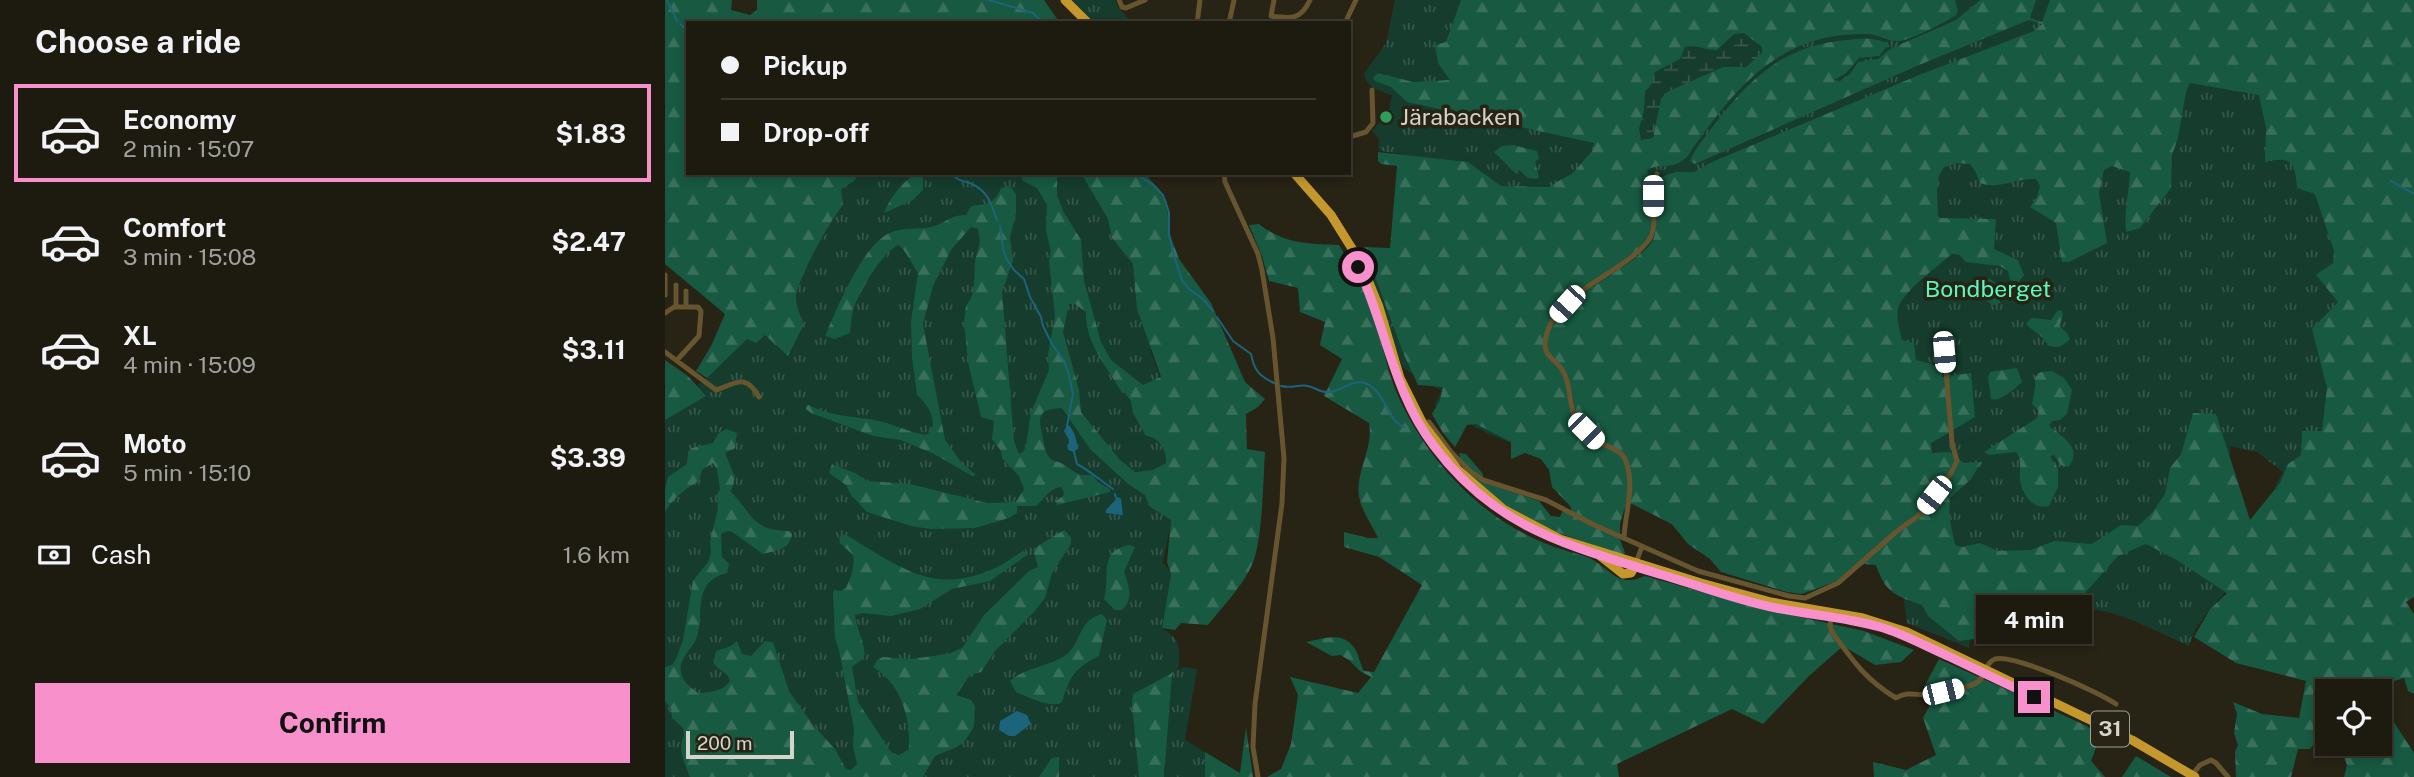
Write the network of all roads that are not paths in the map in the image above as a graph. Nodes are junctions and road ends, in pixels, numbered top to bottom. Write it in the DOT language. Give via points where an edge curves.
graph roads {
  1 [pos="1063,0"];
  2 [pos="1119,0"];
  3 [pos="1145,0"];
  4 [pos="1200,0"];
  5 [pos="1234,0"];
  6 [pos="1274,0"];
  7 [pos="1310,0"];
  8 [pos="1356,0"];
  9 [pos="1270,19"];
  10 [pos="1081,21"];
  11 [pos="1086,21"];
  12 [pos="1197,21"];
  13 [pos="1229,21"];
  14 [pos="1347,21"];
  15 [pos="1372,90"];
  16 [pos="1351,136"];
  17 [pos="1657,174"];
  18 [pos="1224,175"];
  19 [pos="1291,175"];
  20 [pos="1296,175"];
  21 [pos="665,275"];
  22 [pos="676,285"];
  23 [pos="686,291"];
  24 [pos="665,295"];
  25 [pos="676,306"];
  26 [pos="686,307"];
  27 [pos="665,313"];
  28 [pos="1943,334"];
  29 [pos="665,352"];
  30 [pos="677,360"];
  31 [pos="759,397"];
  32 [pos="1423,424"];
  33 [pos="1623,538"];
  34 [pos="1642,546"];
  35 [pos="1635,564"];
  36 [pos="1832,617"];
  37 [pos="1985,671"];
  38 [pos="2116,704"];
  39 [pos="2191,776"];
  40 [pos="1258,777"];
  41 [pos="2228,777"];
  1 -- 10 [label="highway"];
  1 -- 11 [label="highway"];
  2 -- 3 [label="street" via="1126,8"];
  4 -- 12 [label="street"];
  5 -- 13 [label="street"];
  6 -- 9 [label="street"];
  7 -- 9 [label="street" via="1304,14"];
  8 -- 14 [label="street"];
  15 -- 16 [label="street" via="1373,123 1366,132"];
  17 -- 33 [label="street" via="1650,239 1567,304 1546,338 1547,353 1564,373 1579,424 1625,461 1630,488"];
  18 -- 40 [label="street" via="1258,254 1267,291 1284,458 1255,705"];
  19 -- 35 [label="highway" via="1352,255 1371,296 1402,391 1442,457 1476,493 1511,518 1559,542 1599,555 1623,574 1631,573"];
  20 -- 32 [label="highway, 31" via="1331,215 1361,263 1401,378"];
  21 -- 24 [label="street"];
  22 -- 25 [label="street"];
  23 -- 26 [label="street"];
  25 -- 26 [label="street"];
  25 -- 27 [label="street"];
  26 -- 30 [label="street" via="700,308 701,330"];
  28 -- 34 [label="street" via="1957,461 1918,516 1838,583 1805,598 1789,596 1697,571"];
  29 -- 30 [label="street"];
  30 -- 31 [label="street" via="716,390 738,381 752,387"];
  32 -- 33 [label="street" via="1429,422 1476,477 1546,500"];
  32 -- 35 [label="highway, 31" via="1458,470 1513,515 1560,539"];
  33 -- 34 [label="street"];
  34 -- 35 [label="street"];
  35 -- 36 [label="highway, 31" via="1763,605"];
  35 -- 37 [label="highway, 31" via="1755,598 1878,622"];
  36 -- 37 [label="highway, 31" via="1900,634"];
  36 -- 37 [label="street" via="1832,632 1858,670 1896,698 1907,693 1933,695 1974,684"];
  37 -- 38 [label="street" via="1993,659 2014,661 2078,684"];
  37 -- 39 [label="highway, 31"];
  39 -- 41 [label="street" via="2211,761"];
}
